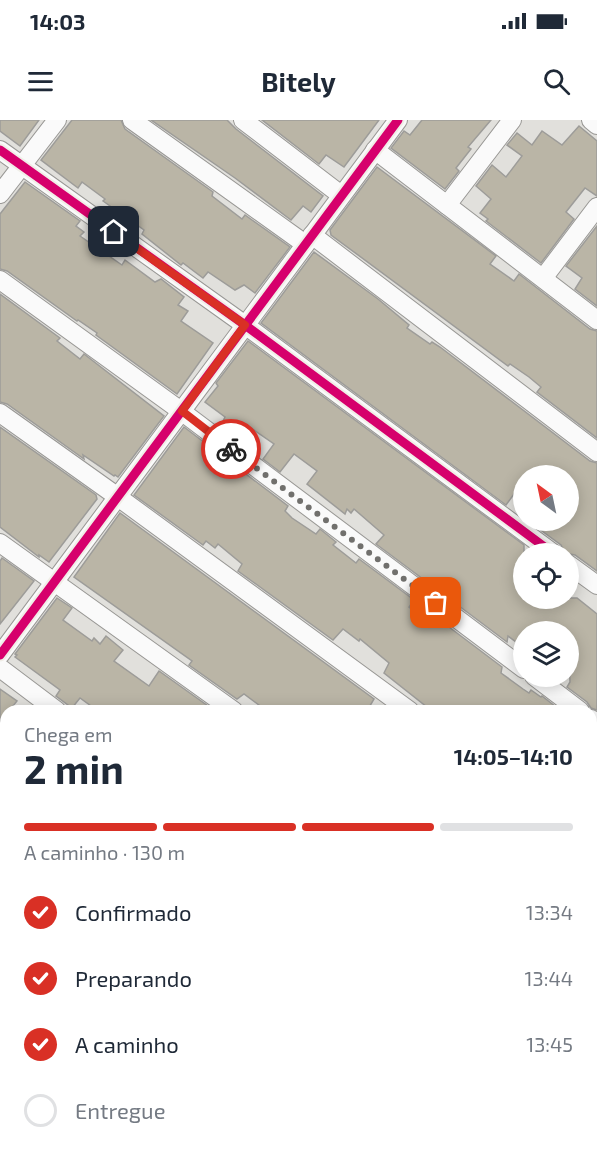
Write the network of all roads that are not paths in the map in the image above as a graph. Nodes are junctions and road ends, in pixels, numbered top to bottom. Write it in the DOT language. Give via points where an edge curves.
graph roads {
  1 [pos="57,120"];
  2 [pos="132,120"];
  3 [pos="243,120"];
  4 [pos="398,120"];
  5 [pos="512,120"];
  6 [pos="591,120"];
  7 [pos="597,125"];
  8 [pos="0,150"];
  9 [pos="375,150"];
  10 [pos="20,165"];
  11 [pos="0,194"];
  12 [pos="341,195"];
  13 [pos="447,205"];
  14 [pos="597,207"];
  15 [pos="308,239"];
  16 [pos="544,278"];
  17 [pos="0,280"];
  18 [pos="597,320"];
  19 [pos="245,325"];
  20 [pos="182,411"];
  21 [pos="0,413"];
  22 [pos="597,452"];
  23 [pos="118,497"];
  24 [pos="0,543"];
  25 [pos="539,543"];
  26 [pos="579,572"];
  27 [pos="54,580"];
  28 [pos="597,585"];
  29 [pos="0,655"];
  30 [pos="513,661"];
  31 [pos="0,668"];
  32 [pos="548,687"];
  33 [pos="49,705"];
  34 [pos="226,705"];
  35 [pos="402,705"];
  36 [pos="572,705"];
  1 -- 10 [label="street"];
  2 -- 15 [label="street"];
  3 -- 12 [label="street"];
  4 -- 9 [label="street"];
  5 -- 13 [label="street"];
  6 -- 7 [label="street"];
  8 -- 10 [label="street"];
  9 -- 12 [label="street"];
  9 -- 13 [label="street"];
  10 -- 11 [label="street"];
  10 -- 19 [label="street"];
  12 -- 15 [label="street"];
  13 -- 16 [label="street"];
  14 -- 16 [label="street"];
  15 -- 19 [label="street"];
  15 -- 22 [label="street"];
  16 -- 18 [label="street"];
  17 -- 20 [label="street"];
  19 -- 20 [label="street"];
  19 -- 25 [label="street"];
  20 -- 23 [label="street"];
  20 -- 30 [label="street"];
  21 -- 23 [label="street"];
  23 -- 27 [label="street"];
  23 -- 35 [label="street"];
  24 -- 27 [label="street"];
  26 -- 28 [label="street"];
  27 -- 29 [label="street"];
  27 -- 34 [label="street"];
  31 -- 33 [label="street"];
  32 -- 36 [label="street"];
}
